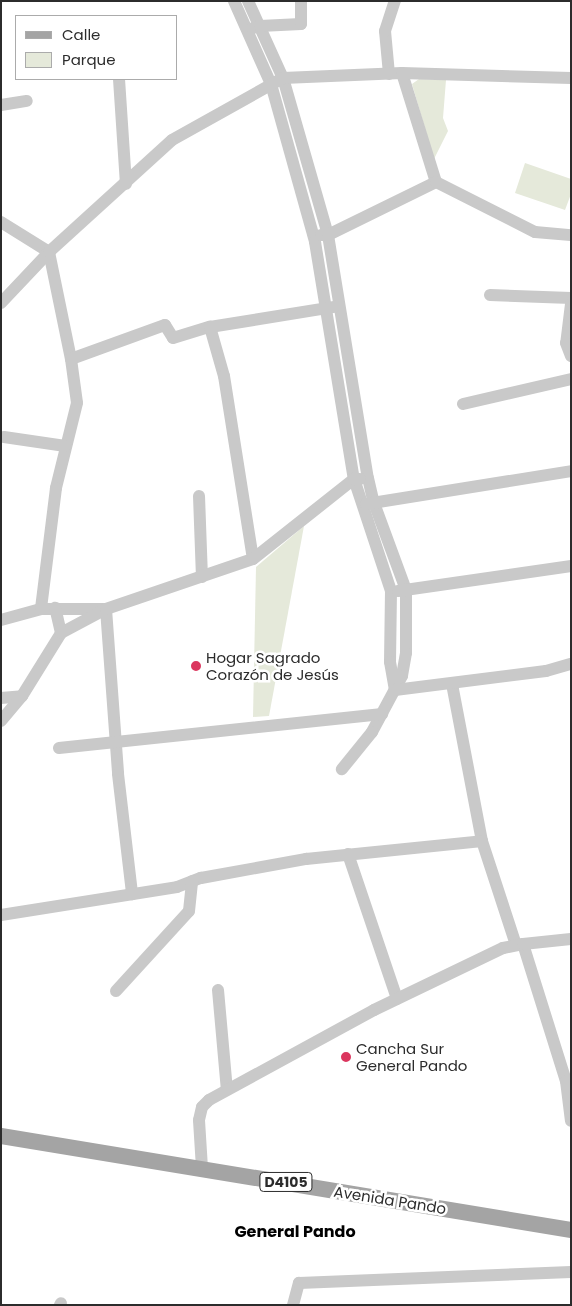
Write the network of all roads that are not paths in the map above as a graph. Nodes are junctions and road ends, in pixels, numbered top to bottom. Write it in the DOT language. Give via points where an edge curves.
graph roads {
  1 [pos="234,1"];
  2 [pos="248,1"];
  3 [pos="301,1"];
  4 [pos="395,1"];
  5 [pos="260,26"];
  6 [pos="248,30"];
  7 [pos="395,74"];
  8 [pos="283,78"];
  9 [pos="571,78"];
  10 [pos="120,80"];
  11 [pos="271,84"];
  12 [pos="27,101"];
  13 [pos="1,105"];
  14 [pos="436,182"];
  15 [pos="126,184"];
  16 [pos="1,222"];
  17 [pos="328,235"];
  18 [pos="571,235"];
  19 [pos="313,236"];
  20 [pos="49,252"];
  21 [pos="490,295"];
  22 [pos="571,298"];
  23 [pos="1,304"];
  24 [pos="571,304"];
  25 [pos="339,306"];
  26 [pos="326,308"];
  27 [pos="210,328"];
  28 [pos="571,356"];
  29 [pos="71,359"];
  30 [pos="571,379"];
  31 [pos="462,404"];
  32 [pos="4,437"];
  33 [pos="65,446"];
  34 [pos="571,471"];
  35 [pos="368,478"];
  36 [pos="354,480"];
  37 [pos="199,496"];
  38 [pos="374,503"];
  39 [pos="361,505"];
  40 [pos="253,559"];
  41 [pos="571,566"];
  42 [pos="202,577"];
  43 [pos="406,590"];
  44 [pos="391,592"];
  45 [pos="55,608"];
  46 [pos="106,609"];
  47 [pos="41,610"];
  48 [pos="1,620"];
  49 [pos="61,633"];
  50 [pos="571,664"];
  51 [pos="452,684"];
  52 [pos="395,690"];
  53 [pos="22,696"];
  54 [pos="1,698"];
  55 [pos="382,714"];
  56 [pos="1,721"];
  57 [pos="116,742"];
  58 [pos="59,748"];
  59 [pos="342,769"];
  60 [pos="482,841"];
  61 [pos="348,854"];
  62 [pos="192,881"];
  63 [pos="132,894"];
  64 [pos="1,916"];
  65 [pos="571,939"];
  66 [pos="520,944"];
  67 [pos="218,990"];
  68 [pos="116,991"];
  69 [pos="397,999"];
  70 [pos="227,1090"];
  71 [pos="571,1121"];
  72 [pos="1,1136"];
  73 [pos="202,1168"];
  74 [pos="571,1230"];
  75 [pos="571,1272"];
  76 [pos="293,1305"];
  1 -- 6 [label="street"];
  2 -- 5 [label="street"];
  3 -- 5 [label="street" via="301,24"];
  4 -- 7 [label="street" via="385,31"];
  5 -- 6 [label="street"];
  5 -- 8 [label="street"];
  6 -- 11 [label="street"];
  7 -- 8 [label="street"];
  7 -- 9 [label="street"];
  7 -- 14 [label="street"];
  8 -- 11 [label="street"];
  8 -- 17 [label="street"];
  10 -- 15 [label="street"];
  11 -- 15 [label="street" via="172,140"];
  11 -- 19 [label="street"];
  12 -- 13 [label="street"];
  14 -- 17 [label="street"];
  14 -- 18 [label="street" via="535,232"];
  15 -- 20 [label="street"];
  16 -- 20 [label="street"];
  17 -- 19 [label="street"];
  17 -- 25 [label="street"];
  19 -- 26 [label="street"];
  20 -- 23 [label="street"];
  20 -- 29 [label="street"];
  21 -- 22 [label="street"];
  24 -- 28 [label="street" via="566,343"];
  25 -- 26 [label="street"];
  25 -- 35 [label="street"];
  26 -- 27 [label="street"];
  26 -- 36 [label="street"];
  27 -- 29 [label="street" via="173,338 165,325"];
  27 -- 40 [label="street" via="224,376"];
  29 -- 33 [label="street" via="77,403"];
  30 -- 31 [label="street"];
  32 -- 33 [label="street"];
  33 -- 47 [label="street" via="56,488"];
  34 -- 38 [label="street"];
  35 -- 36 [label="street"];
  35 -- 38 [label="street"];
  36 -- 39 [label="street"];
  36 -- 40 [label="street"];
  37 -- 42 [label="street"];
  38 -- 39 [label="street"];
  38 -- 43 [label="street"];
  39 -- 44 [label="street"];
  40 -- 42 [label="street"];
  41 -- 43 [label="street"];
  42 -- 46 [label="street"];
  43 -- 44 [label="street"];
  43 -- 52 [label="street" via="406,653 402,676"];
  44 -- 52 [label="street" via="390,662"];
  45 -- 46 [label="street"];
  45 -- 47 [label="street"];
  45 -- 49 [label="street"];
  46 -- 49 [label="street"];
  46 -- 57 [label="street"];
  47 -- 48 [label="street"];
  49 -- 53 [label="street"];
  50 -- 51 [label="street" via="546,671"];
  51 -- 52 [label="street"];
  51 -- 60 [label="street"];
  52 -- 55 [label="street"];
  53 -- 54 [label="street"];
  53 -- 56 [label="street"];
  55 -- 57 [label="street"];
  55 -- 59 [label="street"];
  57 -- 58 [label="street"];
  57 -- 63 [label="street"];
  60 -- 61 [label="street"];
  60 -- 66 [label="street"];
  61 -- 62 [label="street" via="306,858"];
  61 -- 69 [label="street"];
  62 -- 63 [label="street" via="177,887"];
  62 -- 68 [label="street" via="189,912"];
  63 -- 64 [label="street"];
  65 -- 66 [label="street"];
  66 -- 69 [label="street" via="503,948"];
  66 -- 71 [label="street" via="566,1081"];
  67 -- 70 [label="street"];
  69 -- 70 [label="street"];
  70 -- 73 [label="street" via="202,1107 199,1120"];
  72 -- 73 [label="main road, Avenida Pando / D4105"];
  73 -- 74 [label="main road, Avenida Pando / D4105"];
  75 -- 76 [label="street" via="299,1283"];
}
